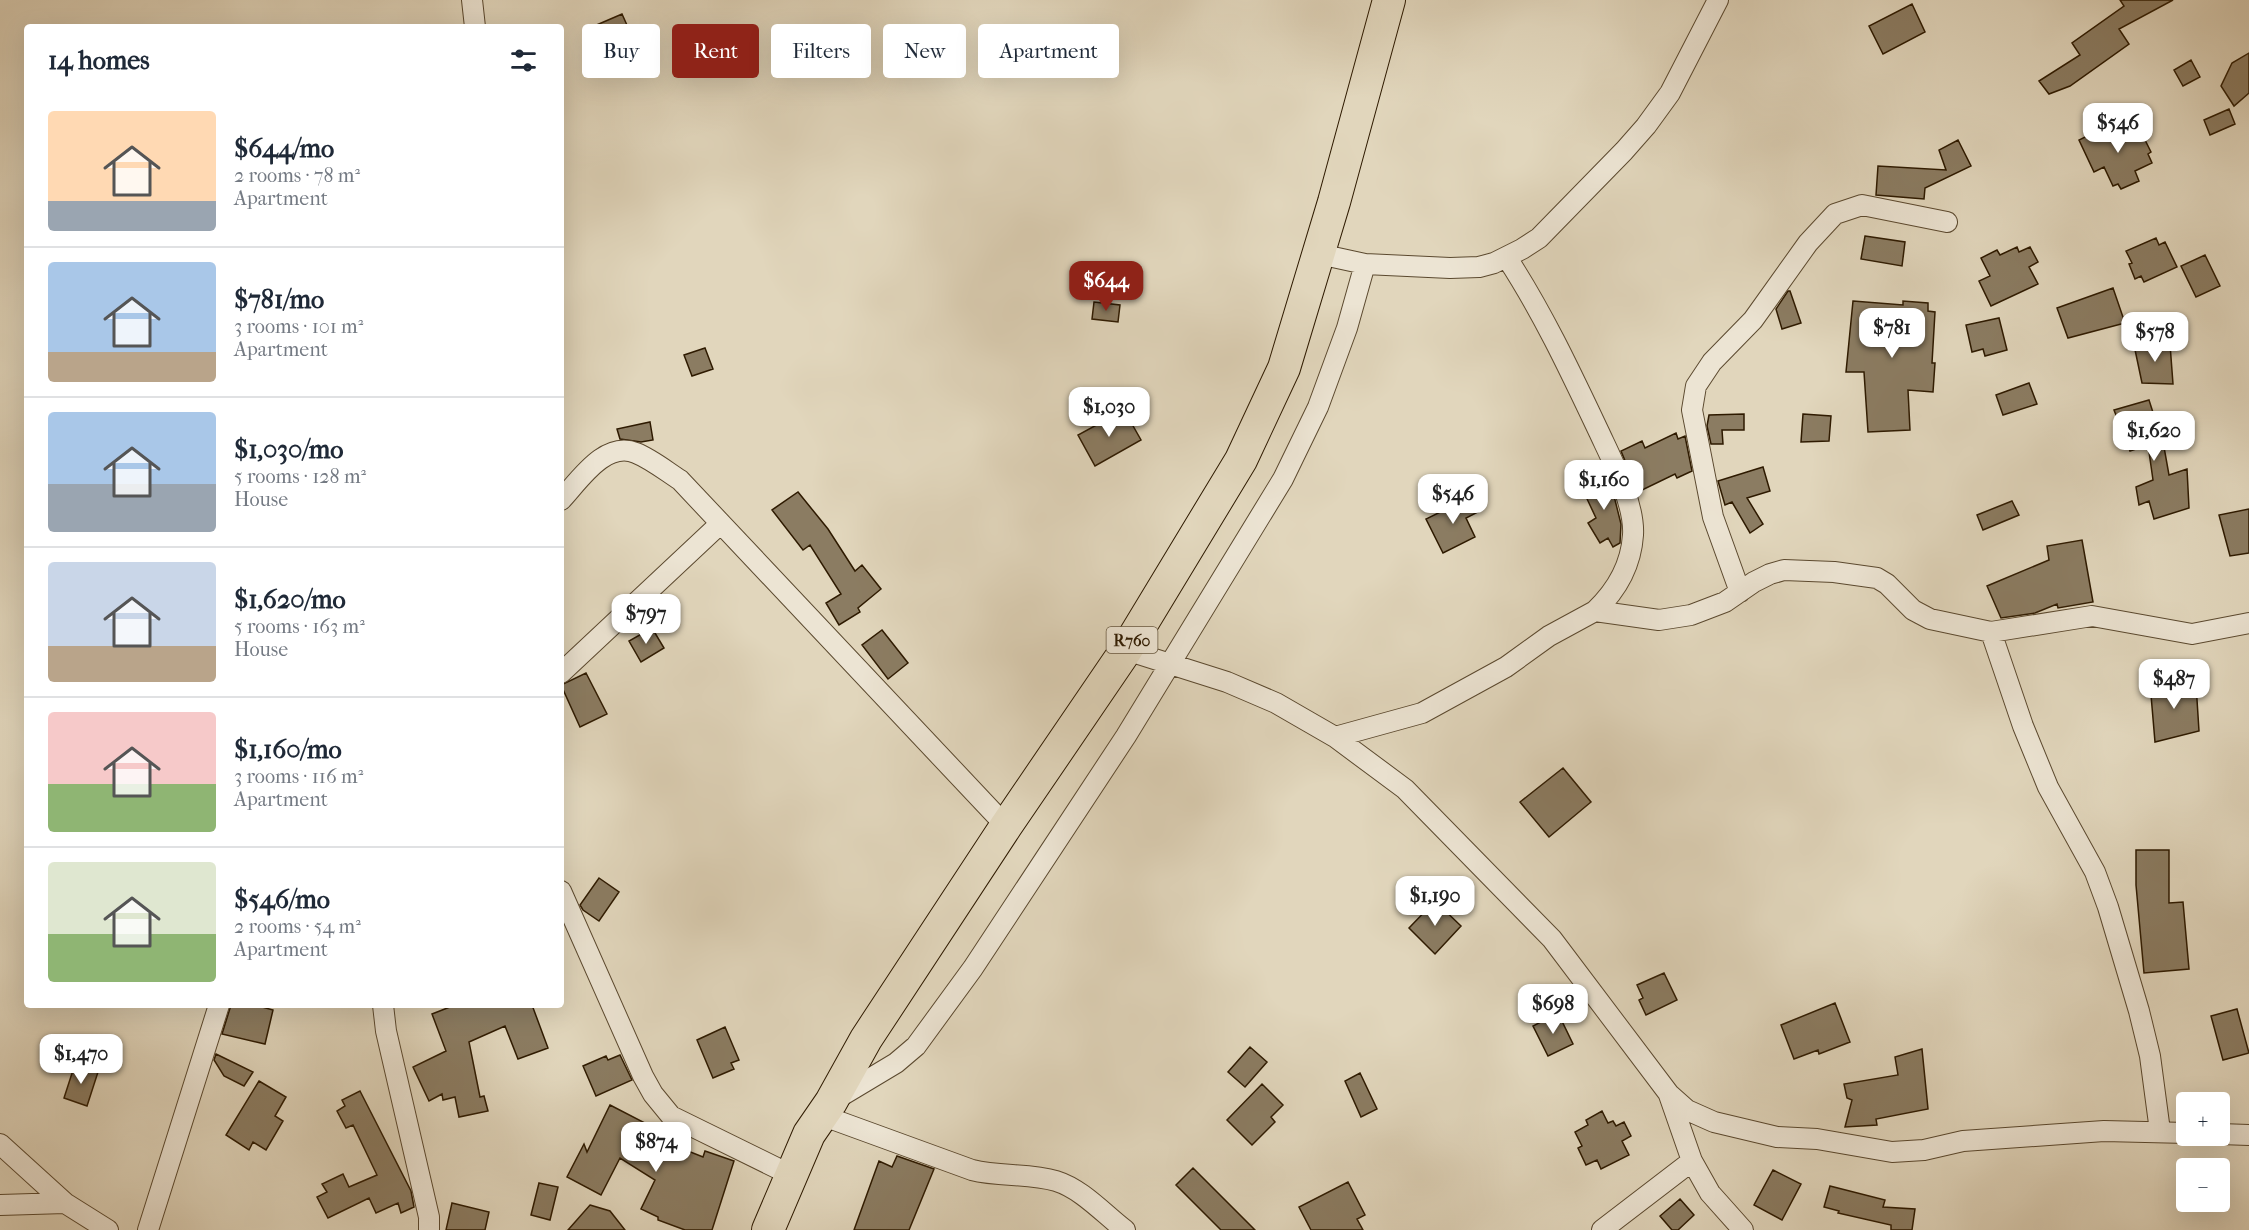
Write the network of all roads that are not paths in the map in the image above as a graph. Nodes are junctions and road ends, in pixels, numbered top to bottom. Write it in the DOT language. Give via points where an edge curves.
graph roads {
  1 [pos="472,0"];
  2 [pos="1389,0"];
  3 [pos="1718,0"];
  4 [pos="475,24"];
  5 [pos="1947,222"];
  6 [pos="1319,254"];
  7 [pos="1508,258"];
  8 [pos="1365,264"];
  9 [pos="564,497"];
  10 [pos="720,524"];
  11 [pos="1740,592"];
  12 [pos="1595,611"];
  13 [pos="2249,623"];
  14 [pos="1991,632"];
  15 [pos="1126,651"];
  16 [pos="1171,664"];
  17 [pos="564,670"];
  18 [pos="1335,737"];
  19 [pos="1006,826"];
  20 [pos="564,898"];
  21 [pos="218,1008"];
  22 [pos="383,1008"];
  23 [pos="1669,1094"];
  24 [pos="826,1108"];
  25 [pos="2160,1131"];
  26 [pos="2176,1132"];
  27 [pos="2230,1134"];
  28 [pos="2249,1135"];
  29 [pos="0,1144"];
  30 [pos="1692,1161"];
  31 [pos="790,1175"];
  32 [pos="65,1203"];
  33 [pos="0,1206"];
  34 [pos="108,1230"];
  35 [pos="148,1230"];
  36 [pos="429,1230"];
  37 [pos="768,1230"];
  38 [pos="1125,1230"];
  39 [pos="1602,1230"];
  40 [pos="1743,1230"];
  1 -- 4 [label="street"];
  2 -- 6 [label="main road, R760"];
  3 -- 7 [label="street" via="1670,93 1646,126 1539,238"];
  5 -- 11 [label="street" via="1862,205 1835,214 1696,386 1692,410 1713,517"];
  6 -- 8 [label="street"];
  6 -- 15 [label="main road, R760" via="1284,368 1241,460"];
  7 -- 8 [label="street" via="1479,267"];
  7 -- 12 [label="street" via="1575,381 1623,484 1633,534 1626,570 1610,597"];
  8 -- 16 [label="street" via="1318,407 1283,479"];
  9 -- 10 [label="street" via="598,460 616,450 634,452 680,480"];
  10 -- 17 [label="street"];
  10 -- 19 [label="street"];
  11 -- 12 [label="street" via="1691,615 1659,620"];
  11 -- 14 [label="street" via="1784,570 1872,577 1887,584 1930,619"];
  12 -- 18 [label="street" via="1549,636 1506,667 1422,713"];
  13 -- 14 [label="street" via="2192,634 2092,616"];
  14 -- 25 [label="street" via="2048,787 2095,872 2108,907 2150,1056"];
  15 -- 16 [label="street"];
  15 -- 19 [label="main road, R760"];
  16 -- 18 [label="street" via="1276,703"];
  16 -- 24 [label="street" via="973,968 916,1046"];
  18 -- 23 [label="street" via="1406,789 1552,939"];
  19 -- 24 [label="main road, R760" via="866,1039"];
  20 -- 31 [label="street" via="653,1094 671,1116"];
  21 -- 35 [label="street"];
  22 -- 36 [label="street"];
  23 -- 25 [label="street" via="1687,1110 1714,1122 1777,1137 1817,1139 1892,1152 1963,1141"];
  23 -- 30 [label="street"];
  24 -- 31 [label="main road, R760"];
  24 -- 38 [label="street" via="972,1170 1057,1181 1072,1188"];
  25 -- 26 [label="street"];
  27 -- 28 [label="street"];
  29 -- 32 [label="street"];
  30 -- 39 [label="street"];
  30 -- 40 [label="street" via="1710,1194"];
  31 -- 37 [label="main road, R760"];
  32 -- 33 [label="street"];
  32 -- 34 [label="street"];
}
